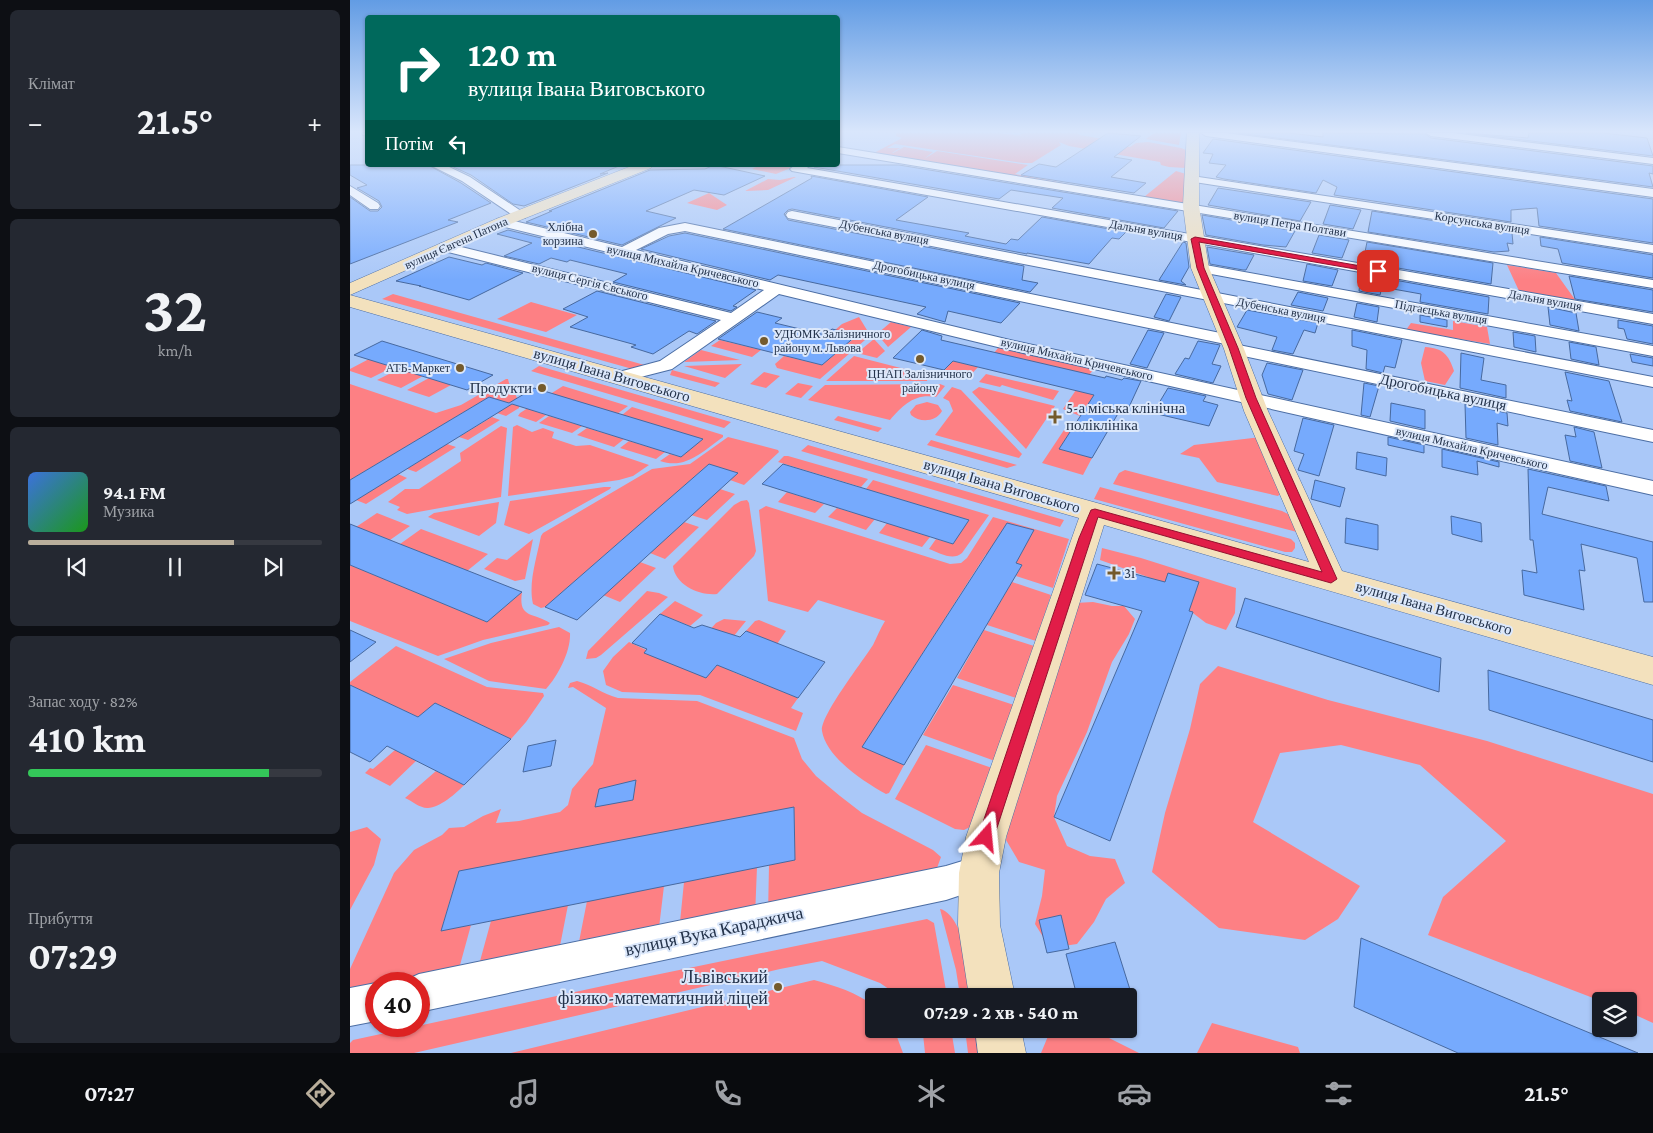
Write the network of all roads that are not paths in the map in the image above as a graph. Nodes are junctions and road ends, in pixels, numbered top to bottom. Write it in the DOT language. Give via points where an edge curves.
graph roads {
  1 [pos="469,182"];
  2 [pos="603,182"];
  3 [pos="871,182"];
  4 [pos="1031,182"];
  5 [pos="1192,182"];
  6 [pos="1213,182"];
  7 [pos="1572,182"];
  8 [pos="350,190"];
  9 [pos="1653,193"];
  10 [pos="374,206"];
  11 [pos="1192,209"];
  12 [pos="521,215"];
  13 [pos="792,215"];
  14 [pos="502,222"];
  15 [pos="1195,239"];
  16 [pos="445,247"];
  17 [pos="1653,249"];
  18 [pos="622,252"];
  19 [pos="1200,268"];
  20 [pos="1653,284"];
  21 [pos="776,289"];
  22 [pos="350,290"];
  23 [pos="1211,297"];
  24 [pos="350,301"];
  25 [pos="734,318"];
  26 [pos="1653,319"];
  27 [pos="1232,344"];
  28 [pos="1653,351"];
  29 [pos="664,377"];
  30 [pos="1653,382"];
  31 [pos="1251,398"];
  32 [pos="1653,436"];
  33 [pos="1653,488"];
  34 [pos="1095,512"];
  35 [pos="1331,579"];
  36 [pos="1653,670"];
  37 [pos="979,873"];
  38 [pos="991,988"];
  39 [pos="430,991"];
  40 [pos="365,1004"];
  41 [pos="350,1007"];
  42 [pos="1000,1038"];
  43 [pos="1002,1053"];
  1 -- 12 [label="street"];
  2 -- 12 [label="main road, вулиця Євгена Патона"];
  3 -- 15 [label="street, Дальня вулиця"];
  4 -- 11 [label="street, вулиця Петра Полтави"];
  5 -- 11 [label="main road"];
  6 -- 17 [label="street, Корсунська вулиця"];
  7 -- 9 [label="street"];
  8 -- 10 [label="street"];
  11 -- 15 [label="main road"];
  11 -- 20 [label="street, вулиця Петра Полтави"];
  12 -- 14 [label="main road, вулиця Євгена Патона"];
  13 -- 23 [label="street, Дубенська вулиця"];
  14 -- 16 [label="main road, вулиця Євгена Патона"];
  14 -- 18 [label="street, вулиця Михайла Кричевського"];
  15 -- 19 [label="main road"];
  15 -- 26 [label="street, Дальня вулиця"];
  16 -- 22 [label="main road, вулиця Євгена Патона"];
  16 -- 25 [label="street, вулиця Сергія Євського"];
  18 -- 21 [label="street, вулиця Михайла Кричевського"];
  18 -- 27 [label="street, Дрогобицька вулиця" via="664,231 686,227"];
  19 -- 23 [label="main road"];
  19 -- 28 [label="street, Підгаєцька вулиця"];
  21 -- 25 [label="street"];
  21 -- 31 [label="street, вулиця Михайла Кричевського"];
  23 -- 27 [label="main road"];
  23 -- 30 [label="street, Дубенська вулиця"];
  24 -- 29 [label="main road, вулиця Івана Виговського" via="621,377"];
  25 -- 29 [label="street"];
  27 -- 31 [label="main road"];
  27 -- 32 [label="street, Дрогобицька вулиця"];
  29 -- 34 [label="main road, вулиця Івана Виговського"];
  31 -- 33 [label="street, вулиця Михайла Кричевського"];
  31 -- 35 [label="main road"];
  34 -- 35 [label="main road, вулиця Івана Виговського"];
  34 -- 37 [label="main road" via="986,837"];
  35 -- 36 [label="main road, вулиця Івана Виговського"];
  37 -- 38 [label="main road" via="979,925"];
  37 -- 39 [label="street, вулиця Вука Караджича" via="946,883"];
  40 -- 41 [label="street"];
  42 -- 43 [label="main road"];
}
